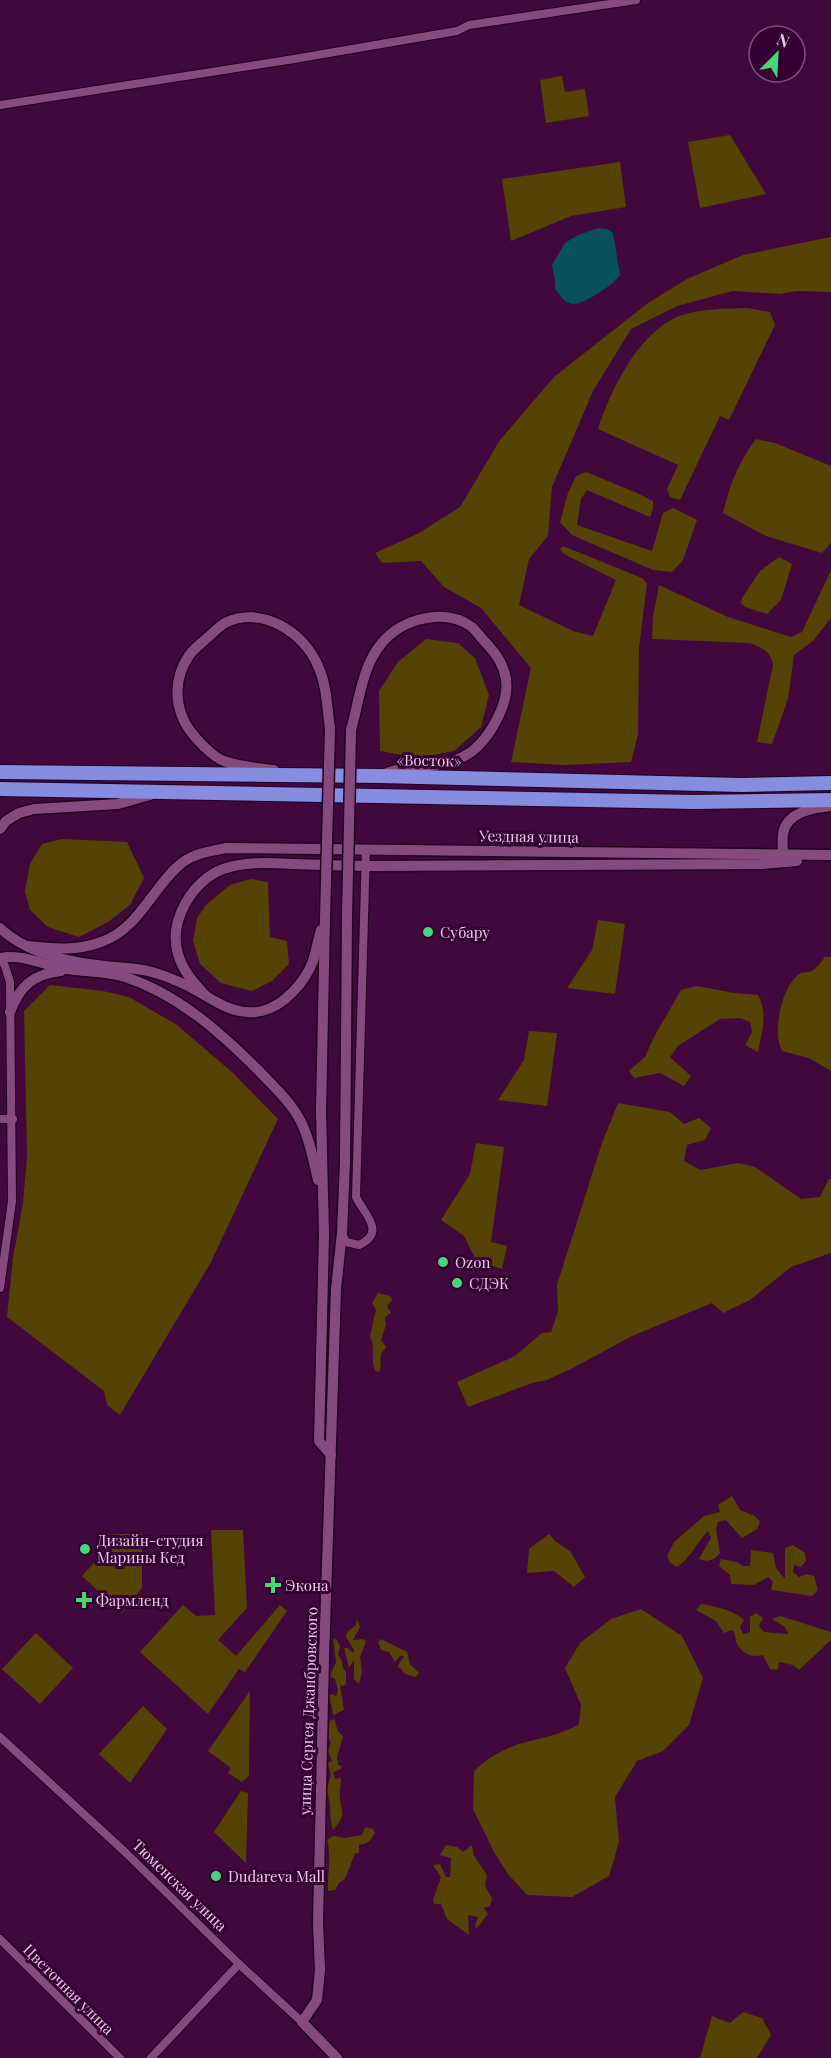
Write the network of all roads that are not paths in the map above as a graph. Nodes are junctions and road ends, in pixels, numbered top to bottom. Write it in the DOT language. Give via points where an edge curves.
graph roads {
  1 [pos="636,0"];
  2 [pos="0,105"];
  3 [pos="0,772"];
  4 [pos="294,775"];
  5 [pos="380,776"];
  6 [pos="831,783"];
  7 [pos="0,789"];
  8 [pos="157,793"];
  9 [pos="831,801"];
  10 [pos="831,806"];
  11 [pos="0,829"];
  12 [pos="366,849"];
  13 [pos="831,857"];
  14 [pos="783,858"];
  15 [pos="366,866"];
  16 [pos="326,919"];
  17 [pos="0,928"];
  18 [pos="28,946"];
  19 [pos="0,958"];
  20 [pos="100,966"];
  21 [pos="69,969"];
  22 [pos="205,994"];
  23 [pos="10,1012"];
  24 [pos="0,1119"];
  25 [pos="13,1119"];
  26 [pos="323,1198"];
  27 [pos="342,1233"];
  28 [pos="352,1244"];
  29 [pos="338,1264"];
  30 [pos="0,1288"];
  31 [pos="332,1455"];
  32 [pos="0,1737"];
  33 [pos="0,1939"];
  34 [pos="238,1964"];
  35 [pos="302,2022"];
  36 [pos="120,2058"];
  37 [pos="151,2058"];
  38 [pos="337,2058"];
  1 -- 2 [label="street" via="469,24 457,31"];
  3 -- 4 [label="highway, «Восток»"];
  4 -- 5 [label="highway, «Восток»"];
  4 -- 16 [label="street, bridge" via="224,761 188,730 177,703 177,685 191,653 223,624 254,618 274,622 310,649 318,664 330,729"];
  5 -- 6 [label="highway, «Восток»" via="742,785"];
  5 -- 27 [label="street, улица Сергея Джанбровского, bridge" via="398,769 454,761 487,736 502,709 505,670 499,657 472,627 435,617 408,623 386,638 371,661 351,730"];
  7 -- 8 [label="highway"];
  8 -- 9 [label="highway"];
  8 -- 11 [label="street" via="118,804 34,809 19,813"];
  10 -- 14 [label="street" via="803,811 789,822 783,835"];
  12 -- 14 [label="street, Уездная улица"];
  12 -- 15 [label="street"];
  12 -- 18 [label="street, Уездная улица" via="226,848 202,852 183,862 143,910 104,942 65,950"];
  13 -- 14 [label="street, Уездная улица"];
  14 -- 15 [label="street, Уездная улица" via="751,864"];
  15 -- 22 [label="street, Уездная улица" via="259,863 235,866 208,876 187,900 177,932 177,951 183,969"];
  15 -- 28 [label="street" via="356,1197 370,1220 372,1233 365,1242"];
  16 -- 22 [label="street" via="305,977 278,1004 262,1011 242,1012 225,1008"];
  16 -- 26 [label="street"];
  17 -- 18 [label="street"];
  18 -- 20 [label="street"];
  19 -- 21 [label="street" via="11,956"];
  19 -- 23 [label="street" via="10,982"];
  20 -- 21 [label="street"];
  20 -- 22 [label="street" via="153,972"];
  21 -- 23 [label="street" via="35,978 16,995"];
  21 -- 26 [label="street" via="127,978 152,989 195,1014 241,1053 298,1118 309,1139"];
  23 -- 25 [label="street"];
  24 -- 25 [label="street"];
  25 -- 30 [label="street" via="12,1201"];
  26 -- 31 [label="street" via="320,1441"];
  27 -- 28 [label="street" via="346,1242"];
  27 -- 29 [label="street, улица Сергея Джанбровского"];
  28 -- 29 [label="street"];
  29 -- 31 [label="street, улица Сергея Джанбровского"];
  31 -- 35 [label="street, улица Сергея Джанбровского" via="324,1657 320,1970 317,2000"];
  32 -- 34 [label="street, Тюменская улица"];
  33 -- 36 [label="street, Цветочная улица"];
  34 -- 35 [label="street, Тюменская улица"];
  34 -- 37 [label="street"];
  35 -- 38 [label="street, Тюменская улица"];
}
